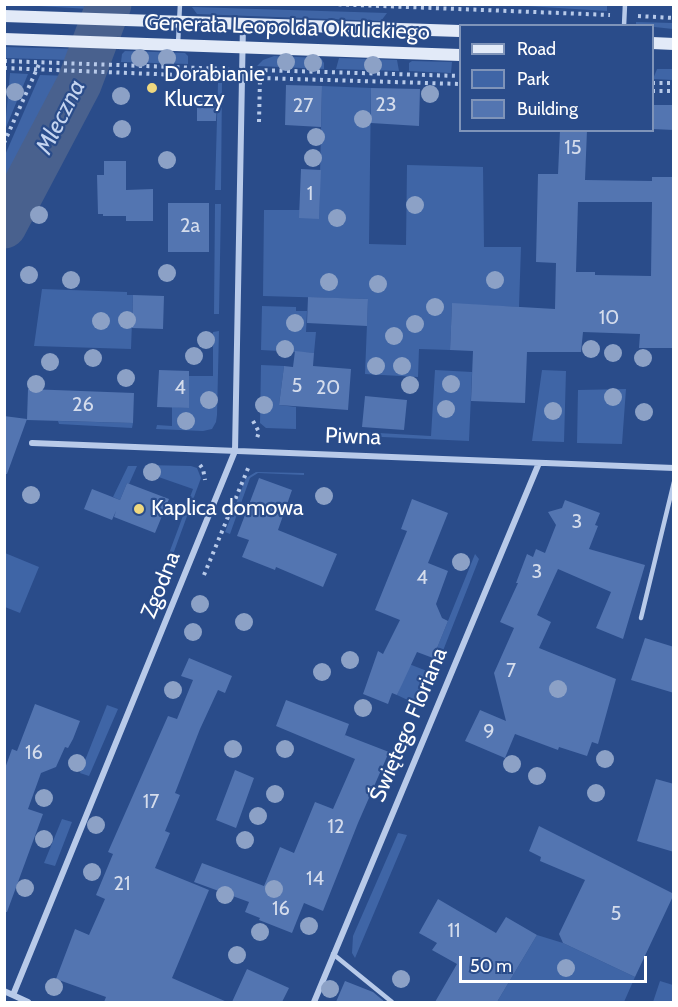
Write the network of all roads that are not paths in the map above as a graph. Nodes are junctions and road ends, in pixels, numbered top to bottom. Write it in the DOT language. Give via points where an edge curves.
graph roads {
  1 [pos="180,4"];
  2 [pos="625,4"];
  3 [pos="4,16"];
  4 [pos="179,22"];
  5 [pos="243,23"];
  6 [pos="624,24"];
  7 [pos="459,31"];
  8 [pos="4,39"];
  9 [pos="654,43"];
  10 [pos="674,44"];
  11 [pos="178,45"];
  12 [pos="243,48"];
  13 [pos="459,54"];
  14 [pos="32,443"];
  15 [pos="235,451"];
  16 [pos="539,463"];
  17 [pos="674,468"];
  18 [pos="674,482"];
  19 [pos="641,618"];
  20 [pos="333,954"];
  21 [pos="4,992"];
  22 [pos="13,995"];
  23 [pos="28,1002"];
  24 [pos="314,1002"];
  25 [pos="393,1002"];
  1 -- 4 [label="lane"];
  2 -- 6 [label="lane"];
  3 -- 4 [label="main road, Generała Leopolda Okulickiego"];
  4 -- 5 [label="main road, Generała Leopolda Okulickiego"];
  4 -- 11 [label="lane"];
  5 -- 7 [label="main road, Generała Leopolda Okulickiego"];
  5 -- 12 [label="street, Zgodna"];
  8 -- 11 [label="main road, Generała Leopolda Okulickiego"];
  9 -- 10 [label="main road"];
  11 -- 12 [label="main road, Generała Leopolda Okulickiego"];
  12 -- 13 [label="main road, Generała Leopolda Okulickiego"];
  12 -- 15 [label="street, Zgodna"];
  14 -- 15 [label="street, Piwna"];
  15 -- 16 [label="street, Piwna"];
  15 -- 22 [label="street, Zgodna"];
  16 -- 17 [label="street, Piwna"];
  16 -- 20 [label="street, Świętego Floriana"];
  18 -- 19 [label="lane"];
  20 -- 24 [label="street, Świętego Floriana"];
  20 -- 25 [label="lane"];
  21 -- 22 [label="street"];
  22 -- 23 [label="street"];
}
